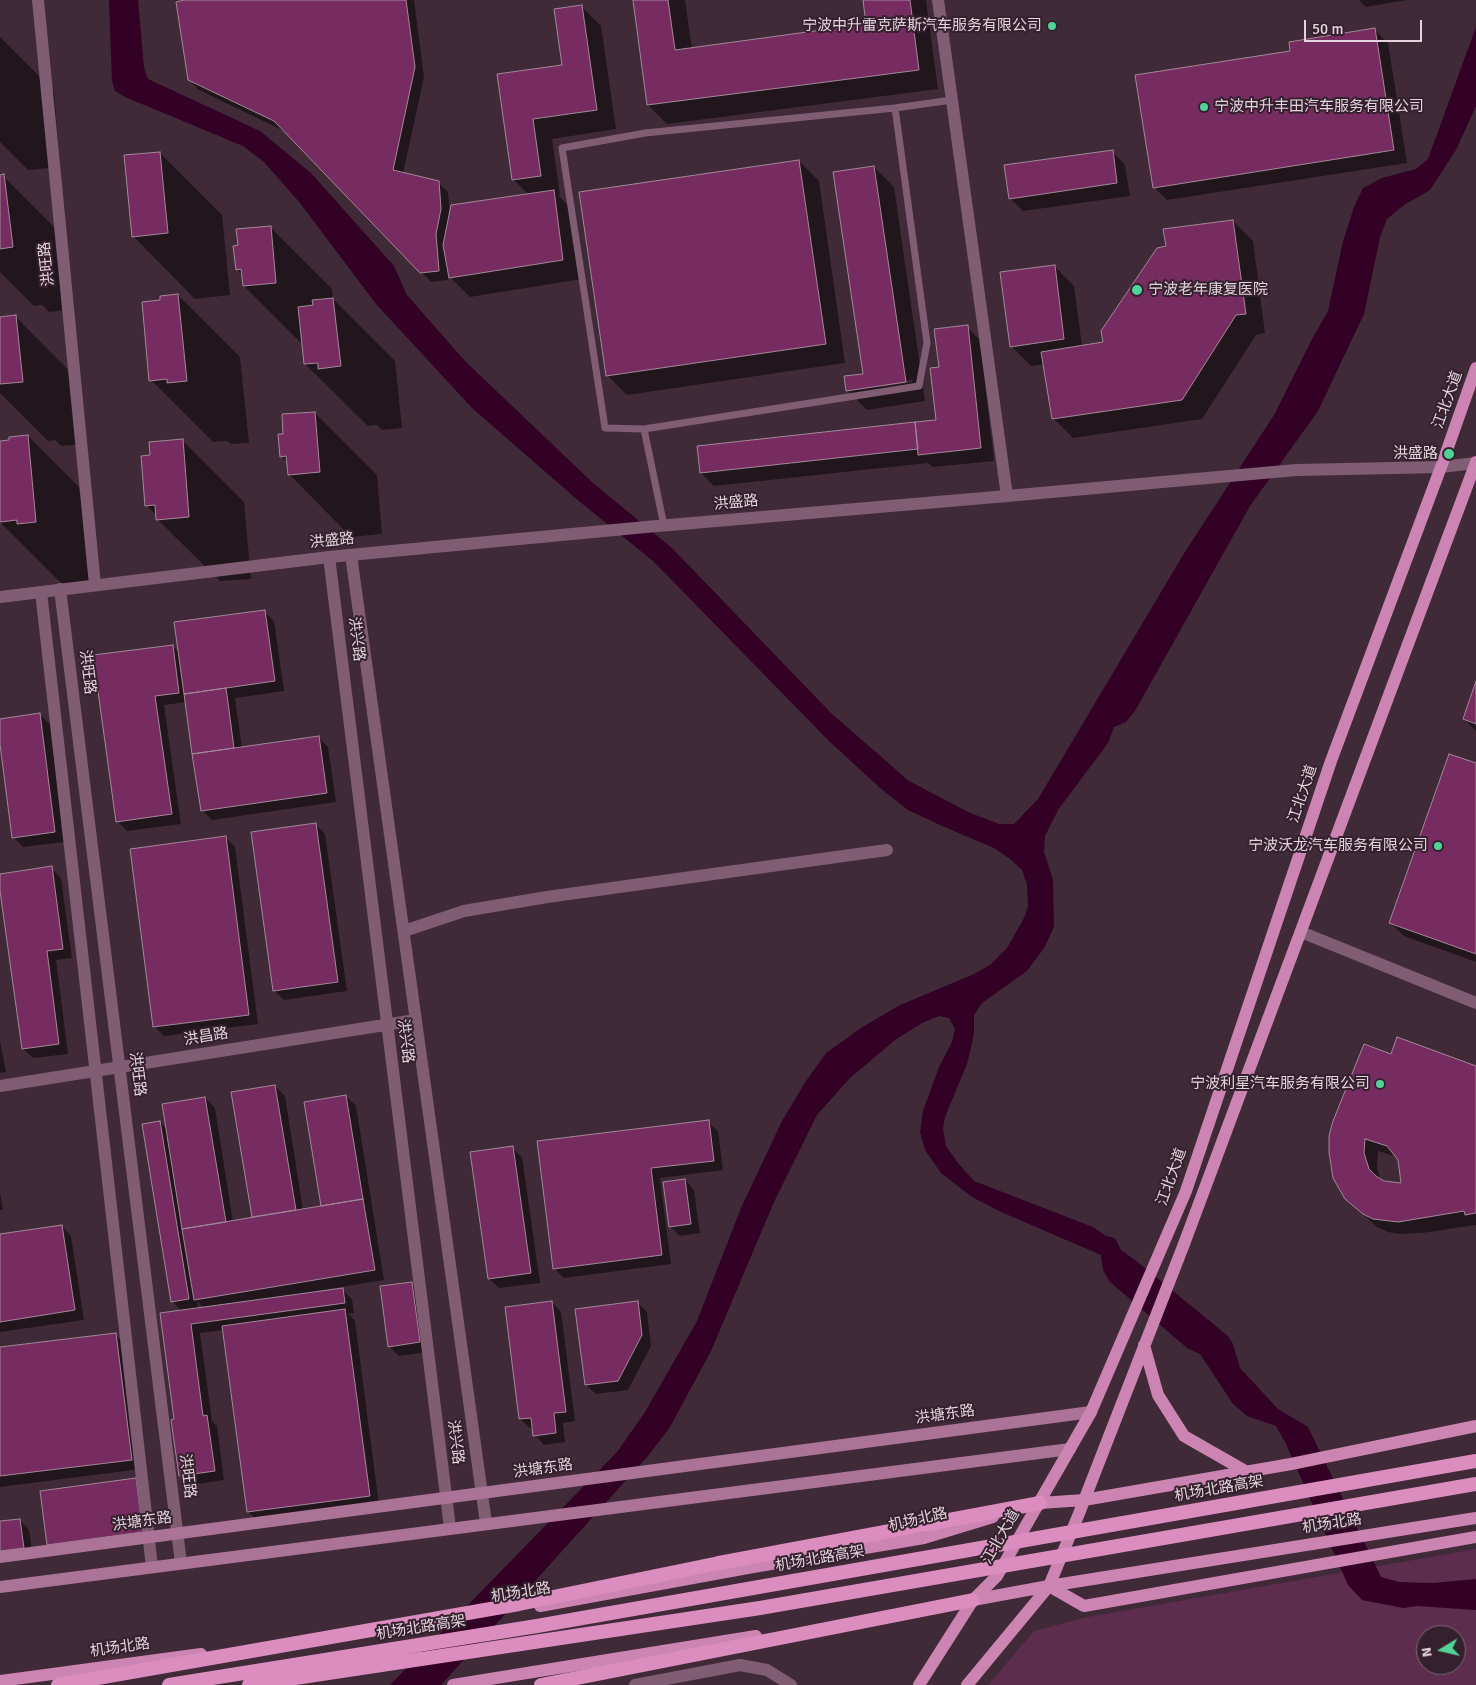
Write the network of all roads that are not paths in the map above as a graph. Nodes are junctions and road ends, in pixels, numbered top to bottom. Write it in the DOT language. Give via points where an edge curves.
graph roads {
  1 [pos="38,0"];
  2 [pos="938,0"];
  3 [pos="952,100"];
  4 [pos="895,108"];
  5 [pos="1476,368"];
  6 [pos="644,429"];
  7 [pos="1476,463"];
  8 [pos="1441,468"];
  9 [pos="1007,496"];
  10 [pos="664,526"];
  11 [pos="351,555"];
  12 [pos="329,557"];
  13 [pos="95,585"];
  14 [pos="60,589"];
  15 [pos="41,592"];
  16 [pos="0,597"];
  17 [pos="887,850"];
  18 [pos="404,931"];
  19 [pos="1301,932"];
  20 [pos="1476,1003"];
  21 [pos="416,1020"];
  22 [pos="387,1025"];
  23 [pos="120,1068"];
  24 [pos="96,1071"];
  25 [pos="0,1086"];
  26 [pos="1144,1344"];
  27 [pos="1091,1412"];
  28 [pos="1476,1426"];
  29 [pos="1070,1449"];
  30 [pos="1476,1461"];
  31 [pos="1247,1472"];
  32 [pos="1476,1484"];
  33 [pos="482,1493"];
  34 [pos="446,1498"];
  35 [pos="1084,1500"];
  36 [pos="1040,1502"];
  37 [pos="1476,1518"];
  38 [pos="486,1523"];
  39 [pos="450,1528"];
  40 [pos="177,1533"];
  41 [pos="148,1537"];
  42 [pos="1476,1538"];
  43 [pos="0,1557"];
  44 [pos="181,1563"];
  45 [pos="152,1567"];
  46 [pos="1049,1586"];
  47 [pos="0,1587"];
  48 [pos="973,1600"];
  49 [pos="0,1680"];
  50 [pos="58,1685"];
  51 [pos="169,1685"];
  52 [pos="249,1685"];
  53 [pos="453,1685"];
  54 [pos="541,1685"];
  55 [pos="635,1685"];
  56 [pos="791,1685"];
  57 [pos="918,1685"];
  58 [pos="967,1685"];
  1 -- 13 [label="street, 洪旺路"];
  2 -- 3 [label="street"];
  3 -- 4 [label="lane"];
  3 -- 9 [label="street"];
  4 -- 6 [label="lane" via="927,343 920,386"];
  4 -- 6 [label="lane" via="645,133 562,148 605,428"];
  5 -- 8 [label="main road, 江北大道"];
  6 -- 10 [label="lane"];
  7 -- 8 [label="street, 洪盛路"];
  7 -- 19 [label="main road"];
  8 -- 9 [label="street, 洪盛路" via="1296,470"];
  8 -- 27 [label="main road, 江北大道" via="1331,762 1186,1191"];
  9 -- 10 [label="street, 洪盛路"];
  10 -- 11 [label="street, 洪盛路"];
  11 -- 12 [label="street, 洪盛路"];
  11 -- 18 [label="street, 洪兴路"];
  12 -- 13 [label="street, 洪盛路"];
  12 -- 22 [label="street, 洪兴路"];
  13 -- 14 [label="street, 洪盛路"];
  14 -- 15 [label="street, 洪盛路"];
  14 -- 23 [label="street, 洪旺路"];
  15 -- 16 [label="street, 洪盛路"];
  15 -- 24 [label="street"];
  17 -- 18 [label="street" via="547,897 464,911"];
  18 -- 21 [label="street, 洪兴路"];
  19 -- 20 [label="street"];
  19 -- 26 [label="main road"];
  21 -- 22 [label="street, 洪昌路"];
  21 -- 33 [label="street, 洪兴路"];
  22 -- 23 [label="street, 洪昌路"];
  22 -- 34 [label="street, 洪兴路"];
  23 -- 24 [label="street, 洪昌路"];
  23 -- 40 [label="street, 洪旺路"];
  24 -- 25 [label="street, 洪昌路"];
  24 -- 41 [label="street"];
  26 -- 31 [label="main road" via="1158,1395 1184,1436"];
  26 -- 35 [label="main road"];
  27 -- 29 [label="main road, 江北大道"];
  27 -- 33 [label="main road, 洪塘东路"];
  28 -- 31 [label="main road"];
  29 -- 36 [label="main road, 江北大道"];
  29 -- 38 [label="main road"];
  30 -- 51 [label="highway, 机场北路高架, bridge" via="537,1626"];
  31 -- 35 [label="main road"];
  32 -- 52 [label="highway, 机场北路高架, bridge" via="760,1608"];
  33 -- 34 [label="main road, 洪塘东路"];
  33 -- 38 [label="street, 洪兴路"];
  34 -- 39 [label="street, 洪兴路"];
  34 -- 40 [label="main road, 洪塘东路"];
  35 -- 36 [label="main road, 机场北路"];
  35 -- 46 [label="main road"];
  36 -- 48 [label="main road, 江北大道" via="997,1576"];
  36 -- 49 [label="main road, 机场北路" via="924,1538 571,1601 456,1620"];
  36 -- 50 [label="highway, bridge" via="519,1604"];
  37 -- 46 [label="main road, 机场北路"];
  38 -- 39 [label="main road"];
  39 -- 44 [label="main road"];
  40 -- 41 [label="main road, 洪塘东路"];
  40 -- 44 [label="street, 洪旺路"];
  41 -- 43 [label="main road, 洪塘东路"];
  41 -- 45 [label="street"];
  42 -- 46 [label="main road" via="1084,1606"];
  44 -- 45 [label="main road"];
  45 -- 47 [label="main road"];
  46 -- 48 [label="main road, 机场北路"];
  46 -- 58 [label="main road"];
  48 -- 53 [label="main road, 机场北路"];
  48 -- 54 [label="highway"];
  48 -- 57 [label="main road, 江北大道"];
  55 -- 56 [label="street" via="740,1665 767,1670"];
}
